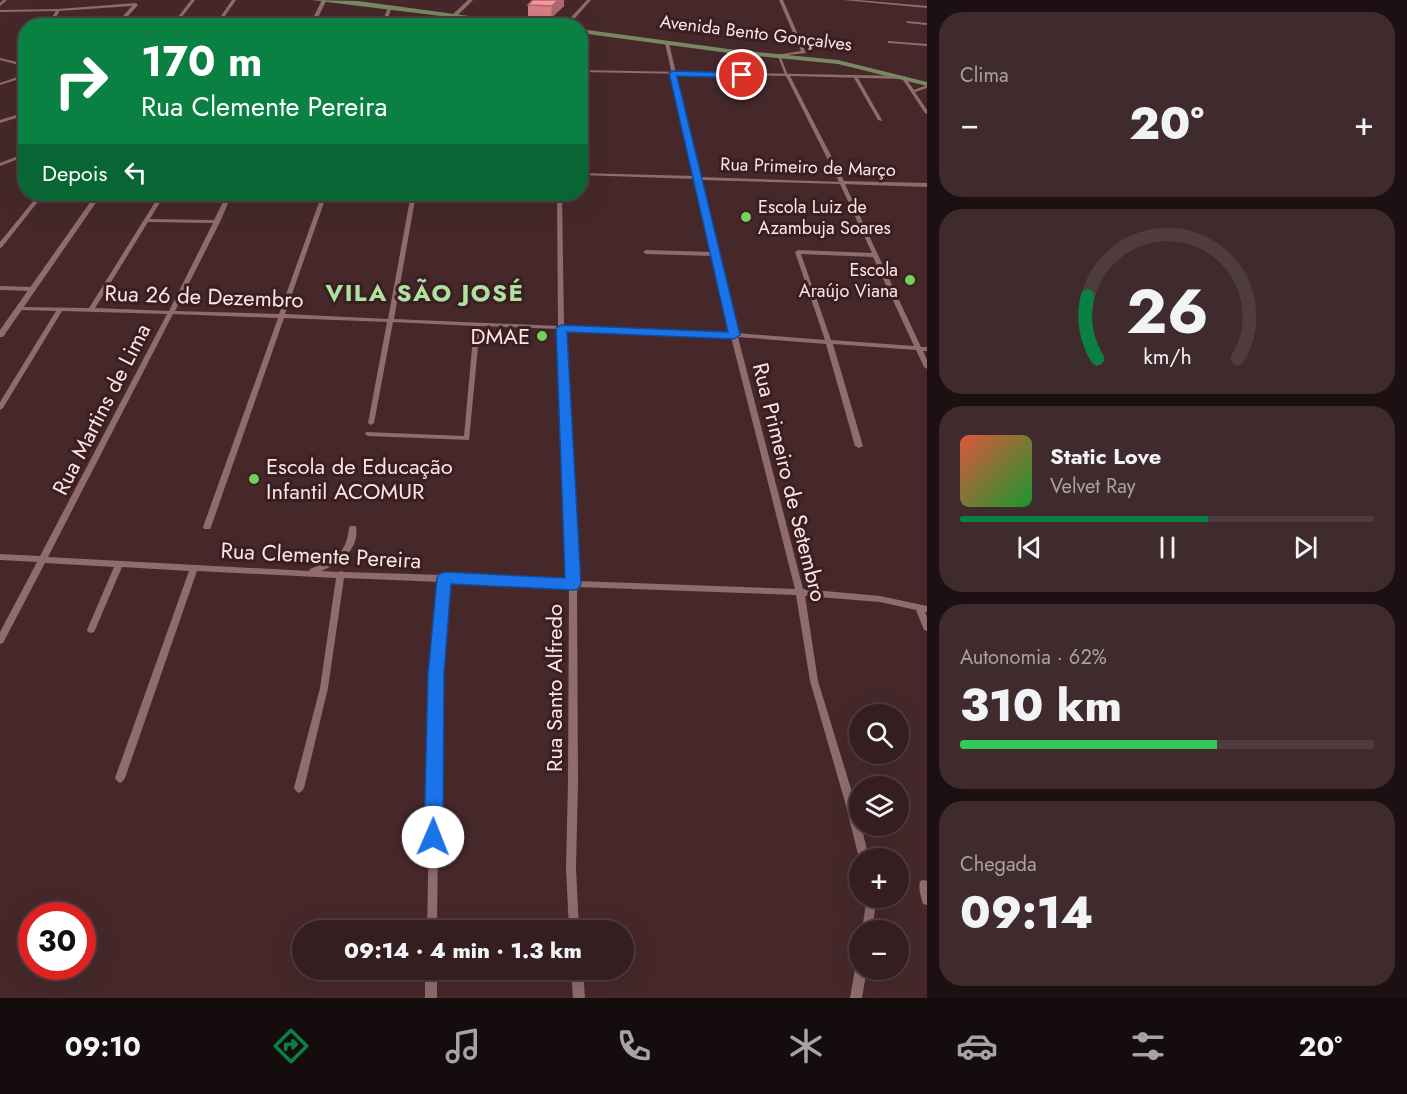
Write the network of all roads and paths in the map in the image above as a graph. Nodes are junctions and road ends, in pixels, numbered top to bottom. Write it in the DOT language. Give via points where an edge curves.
graph roads {
  1 [pos="6,0"];
  2 [pos="193,0"];
  3 [pos="234,0"];
  4 [pos="314,0"];
  5 [pos="325,0"];
  6 [pos="368,0"];
  7 [pos="471,0"];
  8 [pos="589,0"];
  9 [pos="781,0"];
  10 [pos="845,0"];
  11 [pos="138,2"];
  12 [pos="0,5"];
  13 [pos="390,7"];
  14 [pos="927,7"];
  15 [pos="58,10"];
  16 [pos="0,11"];
  17 [pos="458,13"];
  18 [pos="54,18"];
  19 [pos="123,18"];
  20 [pos="179,18"];
  21 [pos="222,18"];
  22 [pos="315,18"];
  23 [pos="386,18"];
  24 [pos="456,18"];
  25 [pos="490,18"];
  26 [pos="503,18"];
  27 [pos="572,18"];
  28 [pos="907,22"];
  29 [pos="927,24"];
  30 [pos="588,27"];
  31 [pos="588,32"];
  32 [pos="889,42"];
  33 [pos="667,43"];
  34 [pos="927,45"];
  35 [pos="804,52"];
  36 [pos="778,55"];
  37 [pos="0,59"];
  38 [pos="18,64"];
  39 [pos="588,71"];
  40 [pos="673,73"];
  41 [pos="788,77"];
  42 [pos="903,77"];
  43 [pos="18,78"];
  44 [pos="856,78"];
  45 [pos="927,78"];
  46 [pos="0,84"];
  47 [pos="927,85"];
  48 [pos="913,92"];
  49 [pos="927,112"];
  50 [pos="18,116"];
  51 [pos="880,120"];
  52 [pos="0,122"];
  53 [pos="18,157"];
  54 [pos="0,165"];
  55 [pos="588,174"];
  56 [pos="698,179"];
  57 [pos="842,183"];
  58 [pos="927,185"];
  59 [pos="35,201"];
  60 [pos="94,201"];
  61 [pos="158,201"];
  62 [pos="227,201"];
  63 [pos="323,201"];
  64 [pos="413,201"];
  65 [pos="560,201"];
  66 [pos="146,220"];
  67 [pos="217,222"];
  68 [pos="0,246"];
  69 [pos="646,252"];
  70 [pos="715,254"];
  71 [pos="876,255"];
  72 [pos="0,288"];
  73 [pos="32,289"];
  74 [pos="20,308"];
  75 [pos="60,309"];
  76 [pos="91,310"];
  77 [pos="171,313"];
  78 [pos="283,316"];
  79 [pos="392,320"];
  80 [pos="477,324"];
  81 [pos="561,328"];
  82 [pos="0,335"];
  83 [pos="734,335"];
  84 [pos="829,342"];
  85 [pos="919,348"];
  86 [pos="927,349"];
  87 [pos="927,367"];
  88 [pos="0,408"];
  89 [pos="371,423"];
  90 [pos="368,434"];
  91 [pos="859,446"];
  92 [pos="207,527"];
  93 [pos="353,528"];
  94 [pos="0,557"];
  95 [pos="43,560"];
  96 [pos="119,564"];
  97 [pos="194,567"];
  98 [pos="309,573"];
  99 [pos="341,574"];
  100 [pos="445,578"];
  101 [pos="573,584"];
  102 [pos="800,592"];
  103 [pos="923,608"];
  104 [pos="927,628"];
  105 [pos="91,630"];
  106 [pos="0,640"];
  107 [pos="120,778"];
  108 [pos="299,789"];
  109 [pos="862,848"];
  110 [pos="924,885"];
  111 [pos="927,900"];
  112 [pos="432,920"];
  113 [pos="574,920"];
  114 [pos="431,980"];
  115 [pos="578,980"];
  116 [pos="859,980"];
  117 [pos="431,998"];
  118 [pos="579,998"];
  119 [pos="856,998"];
  1 -- 12 [label="street"];
  2 -- 20 [label="street"];
  3 -- 21 [label="street"];
  4 -- 5 [label="main road, Avenida Bento Gonçalves"];
  5 -- 13 [label="main road, Avenida Bento Gonçalves"];
  5 -- 22 [label="street"];
  6 -- 17 [label="main road, Avenida Bento Gonçalves"];
  7 -- 17 [label="main road"];
  8 -- 27 [label="street"];
  9 -- 35 [label="street"];
  10 -- 14 [label="street"];
  11 -- 15 [label="street"];
  11 -- 19 [label="street"];
  13 -- 17 [label="main road, Avenida Bento Gonçalves"];
  13 -- 23 [label="street"];
  15 -- 16 [label="street"];
  15 -- 18 [label="street"];
  17 -- 24 [label="street"];
  17 -- 25 [label="main road, Avenida Bento Gonçalves"];
  17 -- 26 [label="main road, Avenida Bento Gonçalves"];
  28 -- 29 [label="street"];
  30 -- 35 [label="main road, Avenida Bento Gonçalves"];
  31 -- 33 [label="main road, Avenida Bento Gonçalves"];
  32 -- 34 [label="street"];
  33 -- 36 [label="main road, Avenida Bento Gonçalves"];
  33 -- 40 [label="street, Rua Primeiro de Setembro"];
  35 -- 36 [label="street"];
  35 -- 45 [label="main road, Avenida Bento Gonçalves"];
  36 -- 41 [label="street"];
  36 -- 42 [label="main road, Avenida Bento Gonçalves" via="838,62"];
  37 -- 38 [label="street"];
  39 -- 40 [label="street"];
  40 -- 41 [label="street"];
  40 -- 56 [label="street, Rua Primeiro de Setembro"];
  41 -- 44 [label="street"];
  41 -- 57 [label="street"];
  42 -- 44 [label="street"];
  42 -- 47 [label="main road, Avenida Bento Gonçalves"];
  42 -- 48 [label="street"];
  43 -- 46 [label="street"];
  44 -- 51 [label="street"];
  47 -- 48 [label="street"];
  48 -- 49 [label="street"];
  50 -- 52 [label="street"];
  53 -- 54 [label="street"];
  55 -- 56 [label="street, Rua Primeiro de Março"];
  56 -- 57 [label="street, Rua Primeiro de Março"];
  56 -- 70 [label="street, Rua Primeiro de Setembro"];
  57 -- 58 [label="street, Rua Primeiro de Março"];
  57 -- 71 [label="street"];
  59 -- 68 [label="street"];
  60 -- 73 [label="street"];
  61 -- 66 [label="street"];
  62 -- 67 [label="street, Rua Martins de Lima"];
  63 -- 78 [label="street"];
  64 -- 79 [label="street"];
  65 -- 81 [label="street, Rua Santo Alfredo"];
  66 -- 67 [label="street"];
  66 -- 76 [label="street"];
  67 -- 77 [label="street, Rua Martins de Lima"];
  69 -- 70 [label="street"];
  70 -- 83 [label="street, Rua Primeiro de Setembro"];
  71 -- 84 [label="street" via="798,252"];
  71 -- 85 [label="street"];
  72 -- 73 [label="street"];
  73 -- 74 [label="street"];
  74 -- 75 [label="street, Rua 26 de Dezembro"];
  74 -- 82 [label="street"];
  75 -- 76 [label="street, Rua 26 de Dezembro"];
  75 -- 88 [label="street"];
  76 -- 77 [label="street, Rua 26 de Dezembro"];
  77 -- 78 [label="street, Rua 26 de Dezembro"];
  77 -- 95 [label="street, Rua Martins de Lima"];
  78 -- 79 [label="street, Rua 26 de Dezembro"];
  78 -- 92 [label="street"];
  79 -- 80 [label="street, Rua 26 de Dezembro"];
  79 -- 89 [label="street"];
  80 -- 81 [label="street, Rua 26 de Dezembro"];
  80 -- 90 [label="street" via="467,438"];
  81 -- 83 [label="street, Rua 26 de Dezembro"];
  81 -- 101 [label="street, Rua Santo Alfredo"];
  83 -- 84 [label="street, Rua 26 de Dezembro"];
  83 -- 102 [label="street, Rua Primeiro de Setembro"];
  84 -- 85 [label="street, Rua 26 de Dezembro"];
  84 -- 91 [label="street"];
  85 -- 86 [label="street, Rua 26 de Dezembro"];
  85 -- 87 [label="street"];
  93 -- 98 [label="street" via="347,552 330,565"];
  94 -- 95 [label="street, Rua Clemente Pereira"];
  95 -- 96 [label="street, Rua Clemente Pereira"];
  95 -- 106 [label="street, Rua Martins de Lima"];
  96 -- 97 [label="street, Rua Clemente Pereira"];
  96 -- 105 [label="street"];
  97 -- 98 [label="street, Rua Clemente Pereira"];
  97 -- 107 [label="street"];
  98 -- 99 [label="street, Rua Clemente Pereira"];
  99 -- 100 [label="street, Rua Clemente Pereira"];
  99 -- 108 [label="street" via="324,688"];
  100 -- 101 [label="street, Rua Clemente Pereira"];
  100 -- 112 [label="street" via="436,674"];
  101 -- 102 [label="street, Rua Clemente Pereira"];
  101 -- 113 [label="street, Rua Santo Alfredo"];
  102 -- 103 [label="street, Rua Clemente Pereira" via="880,599"];
  102 -- 109 [label="street, Rua Primeiro de Setembro" via="814,681"];
  103 -- 104 [label="street"];
  110 -- 111 [label="street"];
  114 -- 117 [label="street"];
  115 -- 118 [label="street"];
  116 -- 119 [label="street"];
}
